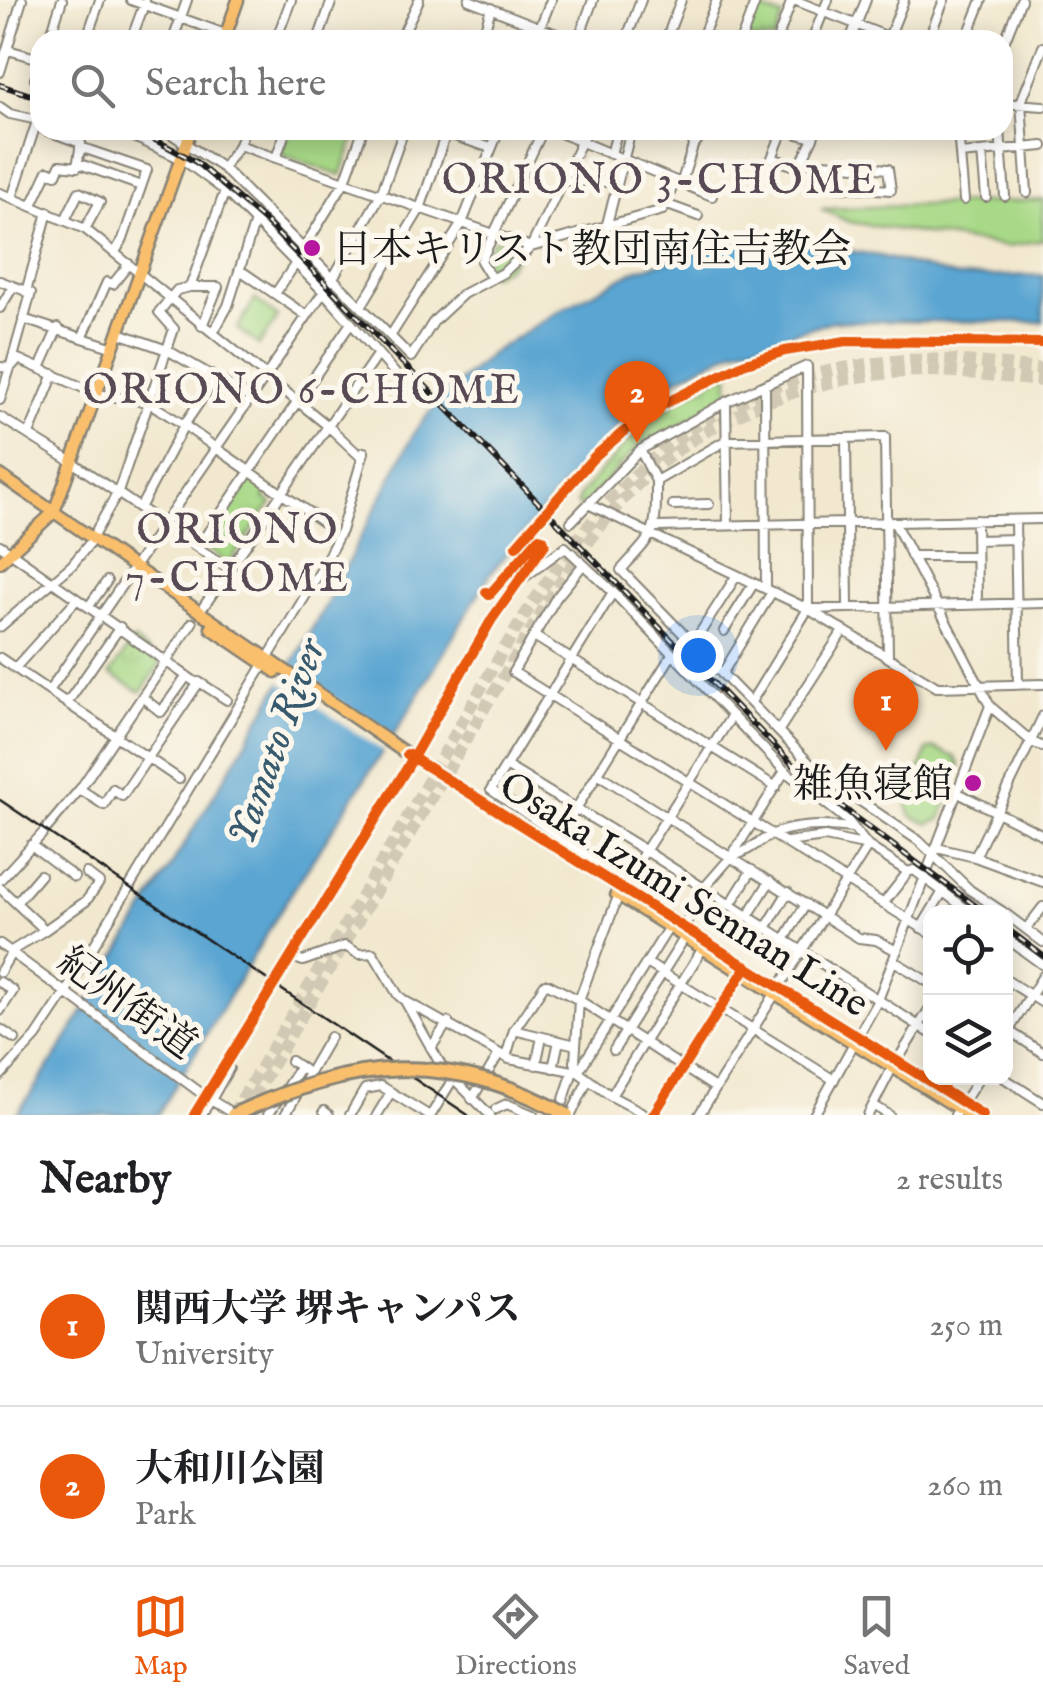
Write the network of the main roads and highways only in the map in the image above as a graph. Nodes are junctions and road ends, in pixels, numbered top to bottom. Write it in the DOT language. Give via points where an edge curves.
graph roads {
  1 [pos="238,0"];
  2 [pos="227,30"];
  3 [pos="188,140"];
  4 [pos="0,474"];
  5 [pos="0,483"];
  6 [pos="52,515"];
  7 [pos="5,549"];
  8 [pos="0,562"];
  9 [pos="622,888"];
  10 [pos="684,932"];
  11 [pos="745,970"];
  12 [pos="962,1110"];
  13 [pos="568,1113"];
  14 [pos="229,1114"];
  15 [pos="251,1115"];
  16 [pos="551,1115"];
  17 [pos="984,1115"];
  1 -- 2 [label="main road"];
  3 -- 6 [label="main road"];
  4 -- 6 [label="main road"];
  5 -- 6 [label="main road"];
  6 -- 7 [label="main road"];
  6 -- 9 [label="main road, Osaka Izumi Sennan Line" via="408,761"];
  7 -- 8 [label="main road"];
  9 -- 10 [label="main road, Osaka Izumi Sennan Line"];
  9 -- 10 [label="main road, Osaka Izumi Sennan Line"];
  10 -- 11 [label="main road, Osaka Izumi Sennan Line"];
  10 -- 11 [label="main road, Osaka Izumi Sennan Line"];
  11 -- 12 [label="main road, Osaka Izumi Sennan Line"];
  12 -- 17 [label="main road, Osaka Izumi Sennan Line"];
  13 -- 14 [label="highway, bridge" via="482,1078 398,1068 322,1080"];
  15 -- 16 [label="highway, bridge" via="341,1083 420,1077 480,1086"];
}
